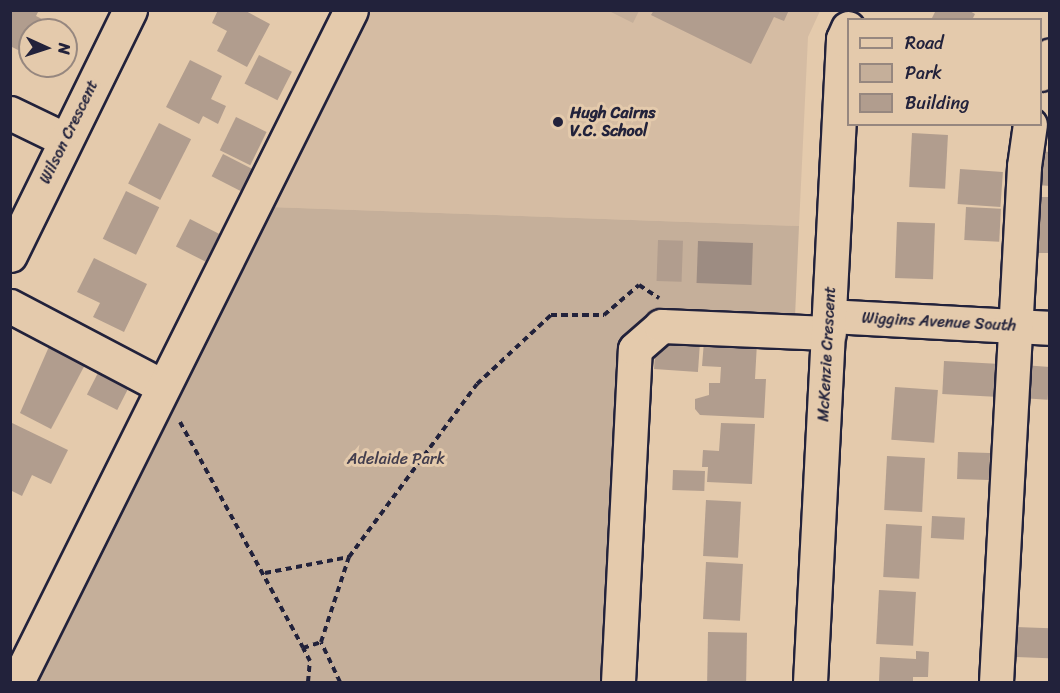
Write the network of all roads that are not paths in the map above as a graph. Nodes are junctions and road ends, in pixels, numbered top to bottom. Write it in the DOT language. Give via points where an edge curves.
graph roads {
  1 [pos="130,10"];
  2 [pos="351,10"];
  3 [pos="847,32"];
  4 [pos="1050,54"];
  5 [pos="1042,72"];
  6 [pos="10,113"];
  7 [pos="1030,126"];
  8 [pos="64,139"];
  9 [pos="10,255"];
  10 [pos="10,306"];
  11 [pos="829,325"];
  12 [pos="1014,326"];
  13 [pos="1050,328"];
  14 [pos="162,386"];
  15 [pos="17,682"];
  16 [pos="618,682"];
  17 [pos="810,682"];
  18 [pos="996,682"];
  1 -- 8 [label="street, Wilson Crescent"];
  2 -- 14 [label="street"];
  3 -- 11 [label="street, McKenzie Crescent" via="843,39"];
  4 -- 5 [label="street"];
  6 -- 8 [label="street"];
  7 -- 12 [label="street"];
  8 -- 9 [label="street, Wilson Crescent"];
  10 -- 14 [label="street"];
  11 -- 12 [label="street, Wiggins Avenue South"];
  11 -- 16 [label="street, Wiggins Avenue South" via="661,326 635,349"];
  11 -- 17 [label="street, McKenzie Crescent"];
  12 -- 13 [label="street, Wiggins Avenue South"];
  12 -- 18 [label="street"];
  14 -- 15 [label="street"];
}
